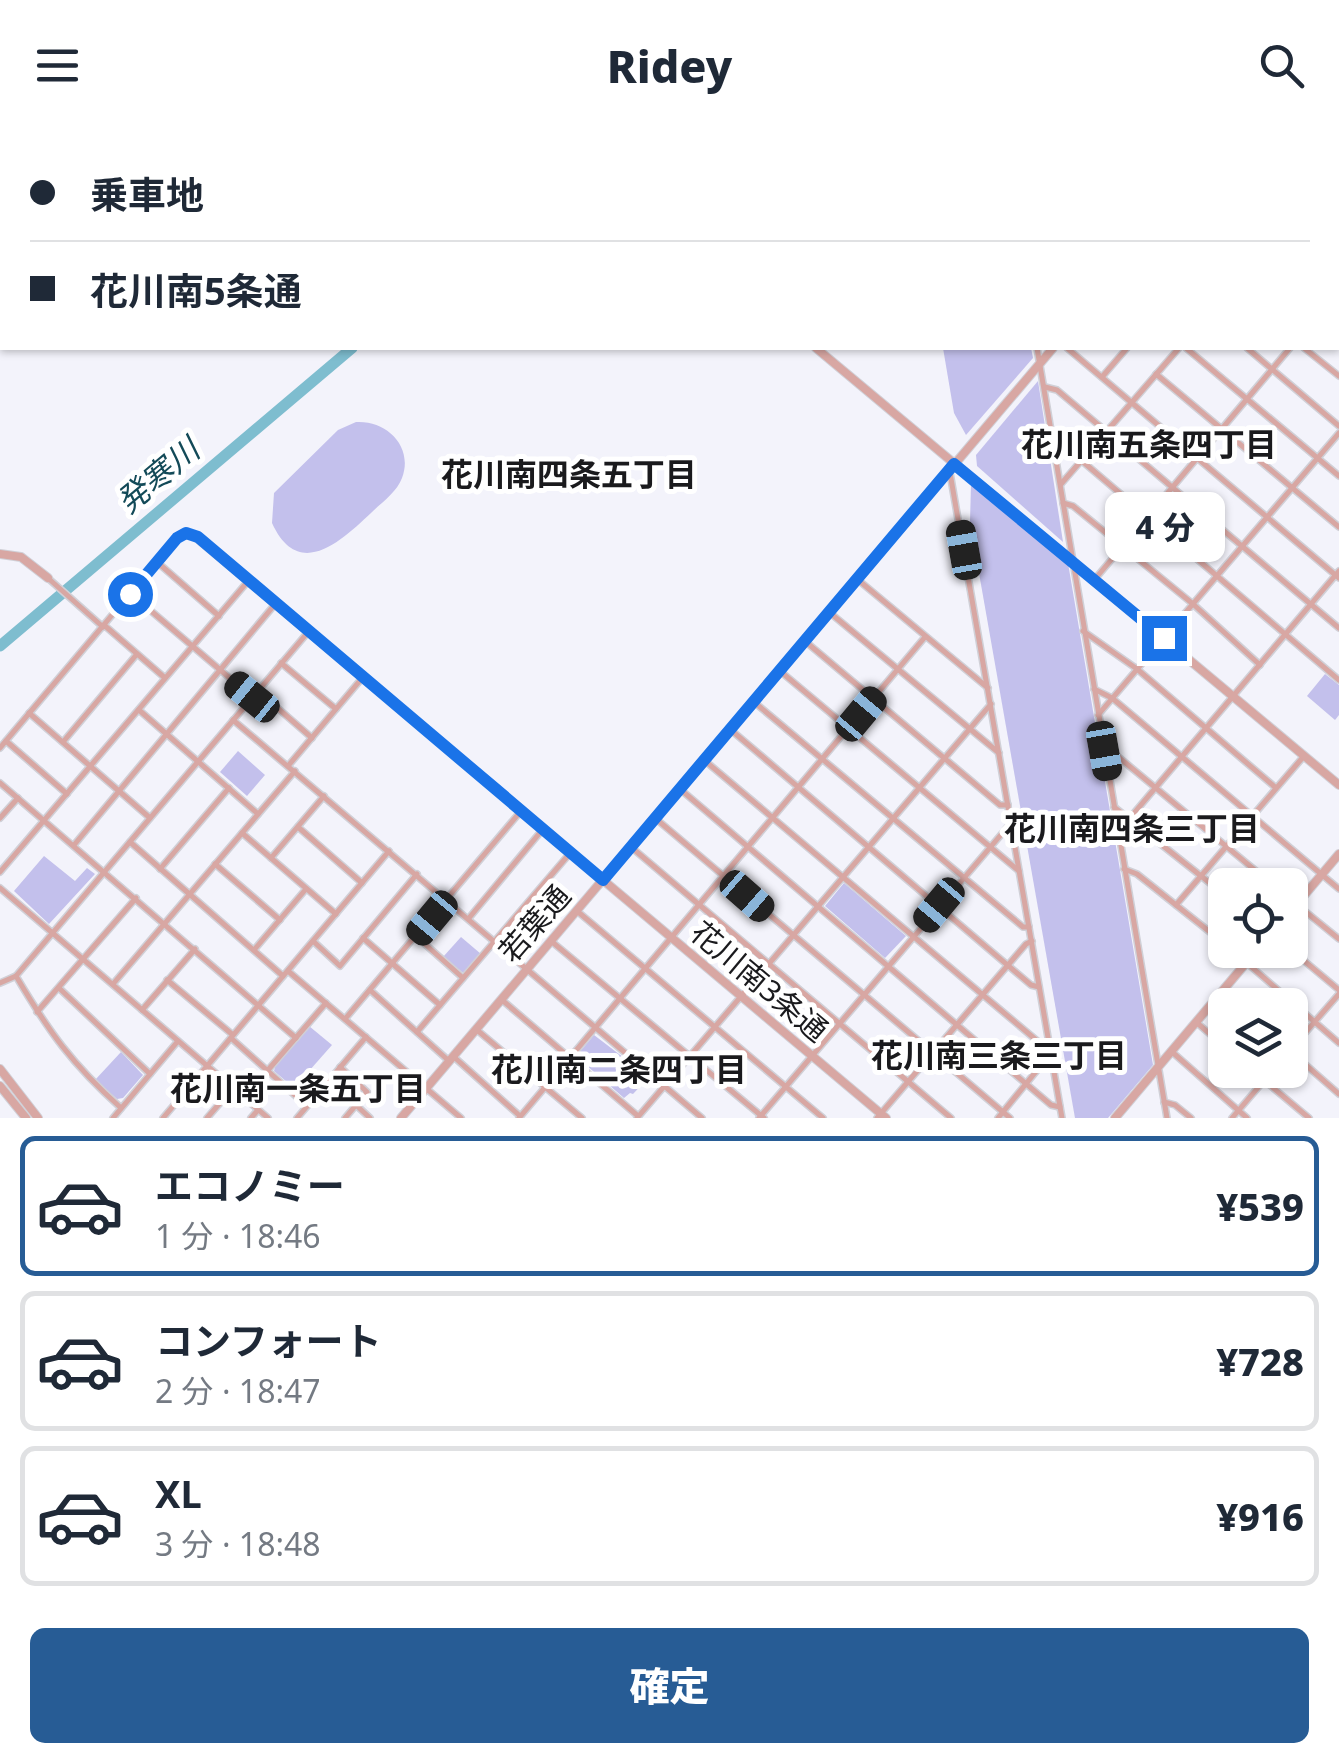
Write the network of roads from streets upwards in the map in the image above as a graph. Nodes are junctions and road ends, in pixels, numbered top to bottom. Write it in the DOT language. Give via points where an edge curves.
graph roads {
  1 [pos="818,350"];
  2 [pos="1037,350"];
  3 [pos="1051,350"];
  4 [pos="1070,350"];
  5 [pos="1125,350"];
  6 [pos="1180,350"];
  7 [pos="1185,350"];
  8 [pos="1249,350"];
  9 [pos="1288,350"];
  10 [pos="1306,350"];
  11 [pos="1040,363"];
  12 [pos="1272,369"];
  13 [pos="1156,374"];
  14 [pos="1339,376"];
  15 [pos="1102,377"];
  16 [pos="1044,387"];
  17 [pos="1246,399"];
  18 [pos="1132,403"];
  19 [pos="1222,428"];
  20 [pos="1339,429"];
  21 [pos="1106,433"];
  22 [pos="1197,458"];
  23 [pos="1318,458"];
  24 [pos="1082,461"];
  25 [pos="951,467"];
  26 [pos="1339,476"];
  27 [pos="1061,484"];
  28 [pos="1172,488"];
  29 [pos="1292,488"];
  30 [pos="1063,503"];
  31 [pos="1268,516"];
  32 [pos="1147,517"];
  33 [pos="1339,528"];
  34 [pos="1122,546"];
  35 [pos="1242,546"];
  36 [pos="0,554"];
  37 [pos="1071,558"];
  38 [pos="157,562"];
  39 [pos="1338,575"];
  40 [pos="1217,576"];
  41 [pos="48,578"];
  42 [pos="857,578"];
  43 [pos="1095,579"];
  44 [pos="249,580"];
  45 [pos="130,594"];
  46 [pos="276,603"];
  47 [pos="1193,604"];
  48 [pos="1311,604"];
  49 [pos="829,612"];
  50 [pos="219,616"];
  51 [pos="103,626"];
  52 [pos="1339,628"];
  53 [pos="1083,630"];
  54 [pos="309,631"];
  55 [pos="1285,635"];
  56 [pos="926,638"];
  57 [pos="1164,638"];
  58 [pos="805,641"];
  59 [pos="192,647"];
  60 [pos="138,654"];
  61 [pos="281,663"];
  62 [pos="1260,665"];
  63 [pos="899,669"];
  64 [pos="1137,669"];
  65 [pos="220,670"];
  66 [pos="779,671"];
  67 [pos="363,676"];
  68 [pos="165,678"];
  69 [pos="1339,680"];
  70 [pos="988,688"];
  71 [pos="1093,689"];
  72 [pos="255,694"];
  73 [pos="1234,696"];
  74 [pos="874,698"];
  75 [pos="1112,698"];
  76 [pos="753,702"];
  77 [pos="990,704"];
  78 [pos="336,709"];
  79 [pos="138,710"];
  80 [pos="30,713"];
  81 [pos="1098,715"];
  82 [pos="233,720"];
  83 [pos="969,728"];
  84 [pos="1207,728"];
  85 [pos="730,730"];
  86 [pos="848,730"];
  87 [pos="166,734"];
  88 [pos="312,738"];
  89 [pos="6,741"];
  90 [pos="63,742"];
  91 [pos="0,748"];
  92 [pos="1104,751"];
  93 [pos="999,753"];
  94 [pos="1304,756"];
  95 [pos="1182,757"];
  96 [pos="824,758"];
  97 [pos="944,758"];
  98 [pos="704,760"];
  99 [pos="197,762"];
  100 [pos="90,766"];
  101 [pos="288,766"];
  102 [pos="295,771"];
  103 [pos="0,783"];
  104 [pos="1339,785"];
  105 [pos="799,787"];
  106 [pos="1156,787"];
  107 [pos="229,788"];
  108 [pos="680,788"];
  109 [pos="918,788"];
  110 [pos="1276,788"];
  111 [pos="120,790"];
  112 [pos="67,794"];
  113 [pos="324,796"];
  114 [pos="18,798"];
  115 [pos="1008,805"];
  116 [pos="1113,806"];
  117 [pos="521,810"];
  118 [pos="258,814"];
  119 [pos="1253,816"];
  120 [pos="774,817"];
  121 [pos="1131,817"];
  122 [pos="0,818"];
  123 [pos="150,818"];
  124 [pos="656,818"];
  125 [pos="893,818"];
  126 [pos="44,820"];
  127 [pos="1011,822"];
  128 [pos="298,827"];
  129 [pos="543,829"];
  130 [pos="1118,832"];
  131 [pos="242,833"];
  132 [pos="130,842"];
  133 [pos="74,845"];
  134 [pos="1226,846"];
  135 [pos="631,847"];
  136 [pos="748,847"];
  137 [pos="868,847"];
  138 [pos="988,847"];
  139 [pos="389,850"];
  140 [pos="571,852"];
  141 [pos="1339,854"];
  142 [pos="272,858"];
  143 [pos="215,864"];
  144 [pos="1253,868"];
  145 [pos="160,869"];
  146 [pos="1124,869"];
  147 [pos="105,871"];
  148 [pos="1019,871"];
  149 [pos="0,872"];
  150 [pos="417,874"];
  151 [pos="1322,874"];
  152 [pos="1202,875"];
  153 [pos="724,876"];
  154 [pos="842,877"];
  155 [pos="963,877"];
  156 [pos="603,880"];
  157 [pos="1208,880"];
  158 [pos="362,883"];
  159 [pos="0,888"];
  160 [pos="306,888"];
  161 [pos="1308,888"];
  162 [pos="1339,889"];
  163 [pos="190,894"];
  164 [pos="136,898"];
  165 [pos="447,900"];
  166 [pos="699,905"];
  167 [pos="939,905"];
  168 [pos="1176,905"];
  169 [pos="818,906"];
  170 [pos="577,910"];
  171 [pos="336,914"];
  172 [pos="1308,917"];
  173 [pos="469,918"];
  174 [pos="280,920"];
  175 [pos="164,922"];
  176 [pos="1029,927"];
  177 [pos="1208,930"];
  178 [pos="53,933"];
  179 [pos="913,935"];
  180 [pos="416,936"];
  181 [pos="793,936"];
  182 [pos="364,938"];
  183 [pos="672,938"];
  184 [pos="1339,939"];
  185 [pos="495,940"];
  186 [pos="313,941"];
  187 [pos="550,941"];
  188 [pos="1032,942"];
  189 [pos="195,948"];
  190 [pos="254,950"];
  191 [pos="84,959"];
  192 [pos="394,962"];
  193 [pos="768,964"];
  194 [pos="888,965"];
  195 [pos="1008,965"];
  196 [pos="1308,965"];
  197 [pos="645,968"];
  198 [pos="1242,968"];
  199 [pos="1254,968"];
  200 [pos="526,970"];
  201 [pos="286,973"];
  202 [pos="16,976"];
  203 [pos="463,978"];
  204 [pos="168,980"];
  205 [pos="0,984"];
  206 [pos="113,984"];
  207 [pos="1039,986"];
  208 [pos="59,988"];
  209 [pos="1225,988"];
  210 [pos="370,990"];
  211 [pos="1339,992"];
  212 [pos="864,994"];
  213 [pos="982,994"];
  214 [pos="741,996"];
  215 [pos="621,998"];
  216 [pos="501,1000"];
  217 [pos="326,1003"];
  218 [pos="259,1004"];
  219 [pos="440,1005"];
  220 [pos="1208,1008"];
  221 [pos="142,1010"];
  222 [pos="37,1012"];
  223 [pos="345,1019"];
  224 [pos="840,1022"];
  225 [pos="1196,1022"];
  226 [pos="1314,1022"];
  227 [pos="958,1024"];
  228 [pos="714,1027"];
  229 [pos="595,1028"];
  230 [pos="476,1029"];
  231 [pos="1308,1029"];
  232 [pos="417,1032"];
  233 [pos="1208,1032"];
  234 [pos="232,1036"];
  235 [pos="366,1037"];
  236 [pos="296,1038"];
  237 [pos="178,1041"];
  238 [pos="1339,1042"];
  239 [pos="1050,1046"];
  240 [pos="1171,1051"];
  241 [pos="932,1052"];
  242 [pos="812,1056"];
  243 [pos="450,1058"];
  244 [pos="570,1058"];
  245 [pos="688,1058"];
  246 [pos="1052,1060"];
  247 [pos="207,1066"];
  248 [pos="1158,1067"];
  249 [pos="1308,1067"];
  250 [pos="340,1068"];
  251 [pos="0,1069"];
  252 [pos="268,1070"];
  253 [pos="150,1074"];
  254 [pos="908,1081"];
  255 [pos="1027,1083"];
  256 [pos="664,1086"];
  257 [pos="786,1086"];
  258 [pos="545,1087"];
  259 [pos="233,1088"];
  260 [pos="425,1088"];
  261 [pos="1257,1088"];
  262 [pos="1273,1088"];
  263 [pos="3,1089"];
  264 [pos="1339,1094"];
  265 [pos="1164,1102"];
  266 [pos="356,1105"];
  267 [pos="307,1106"];
  268 [pos="1060,1107"];
  269 [pos="121,1108"];
  270 [pos="258,1110"];
  271 [pos="1238,1111"];
  272 [pos="1000,1115"];
  273 [pos="520,1117"];
  274 [pos="761,1117"];
  275 [pos="881,1117"];
  276 [pos="26,1118"];
  277 [pos="38,1118"];
  278 [pos="113,1118"];
  279 [pos="163,1118"];
  280 [pos="207,1118"];
  281 [pos="251,1118"];
  282 [pos="268,1118"];
  283 [pos="297,1118"];
  284 [pos="345,1118"];
  285 [pos="370,1118"];
  286 [pos="401,1118"];
  287 [pos="461,1118"];
  288 [pos="582,1118"];
  289 [pos="639,1118"];
  290 [pos="702,1118"];
  291 [pos="823,1118"];
  292 [pos="951,1118"];
  293 [pos="1010,1118"];
  294 [pos="1062,1118"];
  295 [pos="1115,1118"];
  296 [pos="1166,1118"];
  297 [pos="1190,1118"];
  298 [pos="1232,1118"];
  299 [pos="1247,1118"];
  300 [pos="1309,1118"];
  1 -- 25 [label="street"];
  2 -- 11 [label="street"];
  3 -- 11 [label="street, 若葉通"];
  4 -- 15 [label="street"];
  5 -- 15 [label="street"];
  6 -- 13 [label="street"];
  7 -- 17 [label="street"];
  8 -- 12 [label="street"];
  9 -- 12 [label="street"];
  10 -- 14 [label="street"];
  11 -- 16 [label="street"];
  11 -- 25 [label="street, 若葉通"];
  12 -- 17 [label="street"];
  12 -- 20 [label="street"];
  13 -- 18 [label="street"];
  13 -- 19 [label="street"];
  15 -- 18 [label="street"];
  16 -- 21 [label="street" via="1057,390"];
  16 -- 27 [label="street"];
  17 -- 19 [label="street"];
  17 -- 23 [label="street"];
  18 -- 21 [label="street"];
  18 -- 22 [label="street"];
  19 -- 22 [label="street"];
  19 -- 29 [label="street"];
  20 -- 23 [label="street"];
  21 -- 24 [label="street"];
  21 -- 28 [label="street"];
  22 -- 28 [label="street"];
  22 -- 31 [label="street"];
  23 -- 26 [label="street"];
  23 -- 29 [label="street"];
  24 -- 27 [label="street"];
  24 -- 32 [label="street"];
  25 -- 37 [label="street"];
  25 -- 42 [label="street, 若葉通"];
  25 -- 70 [label="street"];
  27 -- 30 [label="street"];
  28 -- 32 [label="street"];
  28 -- 35 [label="street"];
  29 -- 31 [label="street"];
  29 -- 33 [label="street"];
  30 -- 34 [label="street"];
  30 -- 37 [label="street"];
  31 -- 35 [label="street"];
  31 -- 39 [label="street"];
  32 -- 34 [label="street"];
  32 -- 40 [label="street"];
  34 -- 43 [label="street"];
  34 -- 47 [label="street"];
  35 -- 40 [label="street"];
  35 -- 48 [label="street"];
  36 -- 41 [label="street" via="21,558"];
  37 -- 43 [label="street"];
  37 -- 53 [label="street"];
  38 -- 44 [label="street" via="177,538 192,534"];
  38 -- 45 [label="street"];
  38 -- 50 [label="street"];
  39 -- 48 [label="street"];
  40 -- 47 [label="street"];
  40 -- 55 [label="street"];
  41 -- 51 [label="street"];
  42 -- 49 [label="street, 若葉通"];
  42 -- 56 [label="street"];
  43 -- 57 [label="street"];
  44 -- 46 [label="street"];
  44 -- 50 [label="street"];
  45 -- 51 [label="street"];
  45 -- 59 [label="street"];
  46 -- 54 [label="street"];
  46 -- 65 [label="street"];
  47 -- 57 [label="street"];
  47 -- 62 [label="street"];
  48 -- 52 [label="street"];
  48 -- 55 [label="street"];
  49 -- 58 [label="street, 若葉通"];
  49 -- 63 [label="street"];
  50 -- 59 [label="street"];
  51 -- 60 [label="street"];
  51 -- 80 [label="street"];
  53 -- 64 [label="street"];
  53 -- 71 [label="street"];
  54 -- 61 [label="street"];
  54 -- 67 [label="street"];
  55 -- 62 [label="street"];
  55 -- 69 [label="street"];
  56 -- 63 [label="street"];
  56 -- 70 [label="street"];
  57 -- 64 [label="street"];
  57 -- 73 [label="street"];
  58 -- 66 [label="street, 若葉通"];
  58 -- 74 [label="street"];
  59 -- 65 [label="street"];
  59 -- 68 [label="street"];
  60 -- 68 [label="street"];
  60 -- 90 [label="street"];
  61 -- 72 [label="street"];
  61 -- 78 [label="street"];
  62 -- 73 [label="street"];
  63 -- 74 [label="street"];
  63 -- 83 [label="street"];
  64 -- 75 [label="street"];
  64 -- 84 [label="street"];
  65 -- 72 [label="street"];
  65 -- 87 [label="street"];
  66 -- 76 [label="street, 若葉通"];
  66 -- 86 [label="street"];
  67 -- 78 [label="street"];
  67 -- 117 [label="street"];
  68 -- 79 [label="street"];
  70 -- 77 [label="street"];
  71 -- 75 [label="street"];
  71 -- 81 [label="street"];
  72 -- 82 [label="street"];
  72 -- 88 [label="street"];
  73 -- 84 [label="street"];
  73 -- 94 [label="street"];
  74 -- 86 [label="street"];
  74 -- 97 [label="street"];
  75 -- 81 [label="street"];
  75 -- 95 [label="street"];
  76 -- 85 [label="street, 若葉通"];
  76 -- 96 [label="street"];
  77 -- 83 [label="street"];
  77 -- 93 [label="street"];
  78 -- 88 [label="street"];
  79 -- 87 [label="street"];
  79 -- 100 [label="street"];
  80 -- 89 [label="street"];
  80 -- 90 [label="street"];
  81 -- 92 [label="street"];
  82 -- 99 [label="street"];
  82 -- 101 [label="street"];
  83 -- 93 [label="street"];
  83 -- 97 [label="street"];
  84 -- 95 [label="street"];
  84 -- 110 [label="street"];
  85 -- 98 [label="street, 若葉通"];
  85 -- 105 [label="street"];
  86 -- 96 [label="street"];
  86 -- 109 [label="street"];
  87 -- 99 [label="street"];
  87 -- 111 [label="street"];
  88 -- 101 [label="street"];
  89 -- 91 [label="street"];
  89 -- 112 [label="street"];
  90 -- 100 [label="street"];
  92 -- 106 [label="street"];
  92 -- 116 [label="street"];
  93 -- 115 [label="street"];
  94 -- 104 [label="street"];
  94 -- 110 [label="street"];
  95 -- 106 [label="street"];
  95 -- 119 [label="street"];
  96 -- 105 [label="street"];
  96 -- 125 [label="street"];
  97 -- 109 [label="street"];
  97 -- 115 [label="street"];
  98 -- 108 [label="street, 若葉通"];
  98 -- 120 [label="street"];
  99 -- 107 [label="street"];
  99 -- 123 [label="street"];
  100 -- 111 [label="street"];
  100 -- 112 [label="street"];
  101 -- 102 [label="street"];
  102 -- 113 [label="street"];
  102 -- 118 [label="street"];
  103 -- 114 [label="street"];
  105 -- 120 [label="street"];
  105 -- 137 [label="street"];
  106 -- 121 [label="street"];
  106 -- 134 [label="street"];
  107 -- 118 [label="street"];
  107 -- 145 [label="street"];
  108 -- 124 [label="street, 若葉通"];
  108 -- 136 [label="street"];
  109 -- 125 [label="street"];
  109 -- 138 [label="street"];
  110 -- 119 [label="street"];
  111 -- 123 [label="street"];
  111 -- 133 [label="street"];
  112 -- 126 [label="street"];
  113 -- 128 [label="street"];
  113 -- 139 [label="street"];
  114 -- 122 [label="street"];
  114 -- 126 [label="street"];
  115 -- 127 [label="street"];
  116 -- 121 [label="street"];
  116 -- 130 [label="street"];
  117 -- 129 [label="street"];
  117 -- 165 [label="street"];
  118 -- 131 [label="street"];
  119 -- 134 [label="street"];
  119 -- 151 [label="street"];
  120 -- 136 [label="street"];
  120 -- 154 [label="street"];
  121 -- 130 [label="street"];
  121 -- 152 [label="street"];
  123 -- 132 [label="street"];
  124 -- 135 [label="street, 若葉通"];
  124 -- 153 [label="street"];
  125 -- 137 [label="street"];
  125 -- 155 [label="street"];
  126 -- 133 [label="street"];
  126 -- 149 [label="street"];
  127 -- 138 [label="street"];
  127 -- 148 [label="street"];
  128 -- 142 [label="street"];
  128 -- 158 [label="street"];
  129 -- 140 [label="street"];
  129 -- 173 [label="street"];
  130 -- 146 [label="street"];
  131 -- 142 [label="street"];
  131 -- 143 [label="street"];
  132 -- 145 [label="street"];
  132 -- 147 [label="street"];
  133 -- 147 [label="street"];
  134 -- 144 [label="street"];
  134 -- 152 [label="street"];
  135 -- 156 [label="street, 若葉通"];
  135 -- 166 [label="street"];
  136 -- 153 [label="street"];
  136 -- 169 [label="street"];
  137 -- 154 [label="street"];
  137 -- 167 [label="street"];
  138 -- 148 [label="street"];
  138 -- 155 [label="street"];
  139 -- 150 [label="street"];
  139 -- 158 [label="street"];
  140 -- 156 [label="street"];
  140 -- 185 [label="street"];
  141 -- 151 [label="street"];
  142 -- 160 [label="street"];
  143 -- 163 [label="street"];
  143 -- 174 [label="street"];
  145 -- 163 [label="street"];
  146 -- 168 [label="street"];
  146 -- 248 [label="street"];
  147 -- 164 [label="street"];
  147 -- 178 [label="street"];
  148 -- 176 [label="street"];
  150 -- 165 [label="street"];
  150 -- 182 [label="street"];
  151 -- 161 [label="street"];
  151 -- 162 [label="street"];
  152 -- 157 [label="street"];
  152 -- 168 [label="street"];
  153 -- 166 [label="street"];
  153 -- 181 [label="street"];
  154 -- 169 [label="street"];
  154 -- 179 [label="street"];
  155 -- 167 [label="street"];
  155 -- 176 [label="street"];
  156 -- 170 [label="street, 若葉通"];
  156 -- 183 [label="street, 花川南3条通"];
  158 -- 171 [label="street"];
  159 -- 178 [label="street"];
  160 -- 171 [label="street"];
  160 -- 174 [label="street"];
  163 -- 175 [label="street"];
  163 -- 190 [label="street"];
  164 -- 175 [label="street"];
  164 -- 191 [label="street"];
  165 -- 173 [label="street"];
  165 -- 180 [label="street"];
  166 -- 183 [label="street"];
  166 -- 193 [label="street"];
  167 -- 179 [label="street"];
  167 -- 195 [label="street"];
  168 -- 177 [label="street"];
  169 -- 181 [label="street"];
  169 -- 194 [label="street"];
  170 -- 187 [label="street, 若葉通"];
  170 -- 197 [label="street"];
  171 -- 186 [label="street"];
  172 -- 184 [label="street"];
  173 -- 185 [label="street"];
  174 -- 190 [label="street"];
  175 -- 189 [label="street"];
  175 -- 206 [label="street"];
  176 -- 188 [label="street"];
  178 -- 191 [label="street"];
  178 -- 202 [label="street"];
  179 -- 194 [label="street"];
  179 -- 213 [label="street"];
  180 -- 192 [label="street"];
  180 -- 203 [label="street"];
  181 -- 193 [label="street"];
  181 -- 212 [label="street"];
  182 -- 186 [label="street" via="340,966"];
  182 -- 192 [label="street"];
  183 -- 197 [label="street"];
  183 -- 214 [label="street, 花川南3条通"];
  185 -- 200 [label="street"];
  185 -- 203 [label="street"];
  186 -- 201 [label="street"];
  187 -- 200 [label="street, 若葉通"];
  187 -- 215 [label="street"];
  188 -- 195 [label="street"];
  188 -- 207 [label="street"];
  189 -- 204 [label="street"];
  189 -- 218 [label="street"];
  190 -- 201 [label="street"];
  191 -- 206 [label="street"];
  191 -- 208 [label="street"];
  192 -- 210 [label="street"];
  192 -- 219 [label="street"];
  193 -- 214 [label="street"];
  193 -- 224 [label="street"];
  194 -- 212 [label="street"];
  194 -- 227 [label="street"];
  195 -- 207 [label="street"];
  195 -- 213 [label="street"];
  196 -- 211 [label="street"];
  197 -- 215 [label="street"];
  197 -- 228 [label="street"];
  198 -- 209 [label="street"];
  199 -- 226 [label="street"];
  200 -- 216 [label="street, 若葉通"];
  200 -- 229 [label="street"];
  201 -- 217 [label="street"];
  201 -- 218 [label="street"];
  202 -- 205 [label="street"];
  202 -- 222 [label="street"];
  203 -- 219 [label="street"];
  204 -- 221 [label="street"];
  204 -- 234 [label="street"];
  206 -- 221 [label="street"];
  207 -- 239 [label="street"];
  208 -- 222 [label="street"];
  208 -- 253 [label="street"];
  210 -- 223 [label="street"];
  210 -- 232 [label="street"];
  211 -- 226 [label="street"];
  212 -- 224 [label="street"];
  212 -- 241 [label="street"];
  213 -- 227 [label="street"];
  213 -- 239 [label="street"];
  214 -- 228 [label="street"];
  214 -- 242 [label="street, 花川南3条通"];
  215 -- 229 [label="street"];
  215 -- 245 [label="street"];
  216 -- 230 [label="street, 若葉通"];
  216 -- 244 [label="street"];
  217 -- 223 [label="street"];
  217 -- 236 [label="street"];
  218 -- 234 [label="street"];
  218 -- 236 [label="street"];
  219 -- 232 [label="street"];
  220 -- 225 [label="street"];
  221 -- 237 [label="street"];
  222 -- 269 [label="street" via="54,1041"];
  223 -- 235 [label="street"];
  224 -- 242 [label="street"];
  224 -- 254 [label="street"];
  225 -- 233 [label="street"];
  225 -- 240 [label="street"];
  226 -- 231 [label="street"];
  226 -- 238 [label="street"];
  227 -- 241 [label="street"];
  227 -- 255 [label="street"];
  228 -- 245 [label="street"];
  228 -- 257 [label="street"];
  229 -- 244 [label="street"];
  229 -- 256 [label="street"];
  230 -- 243 [label="street, 若葉通"];
  230 -- 258 [label="street"];
  232 -- 243 [label="street"];
  234 -- 247 [label="street"];
  234 -- 252 [label="street"];
  235 -- 250 [label="street"];
  235 -- 260 [label="street"];
  236 -- 252 [label="street"];
  237 -- 247 [label="street"];
  237 -- 253 [label="street"];
  239 -- 246 [label="street"];
  240 -- 248 [label="street"];
  240 -- 271 [label="street"];
  241 -- 254 [label="street"];
  241 -- 272 [label="street"];
  242 -- 257 [label="street"];
  242 -- 275 [label="street, 花川南3条通"];
  243 -- 260 [label="street, 若葉通"];
  243 -- 273 [label="street"];
  244 -- 258 [label="street"];
  244 -- 289 [label="street"];
  245 -- 256 [label="street"];
  245 -- 274 [label="street"];
  246 -- 255 [label="street"];
  246 -- 268 [label="street"];
  247 -- 259 [label="street"];
  247 -- 279 [label="street"];
  248 -- 265 [label="street"];
  248 -- 295 [label="street"];
  249 -- 264 [label="street"];
  250 -- 266 [label="street" via="368,1092"];
  250 -- 267 [label="street"];
  251 -- 263 [label="street"];
  252 -- 267 [label="street"];
  253 -- 269 [label="street"];
  254 -- 275 [label="street"];
  254 -- 292 [label="street"];
  255 -- 268 [label="street"];
  255 -- 272 [label="street"];
  256 -- 289 [label="street"];
  256 -- 290 [label="street"];
  257 -- 274 [label="street"];
  257 -- 291 [label="street"];
  258 -- 273 [label="street"];
  258 -- 288 [label="street"];
  259 -- 270 [label="street"];
  259 -- 280 [label="street"];
  260 -- 286 [label="street, 若葉通"];
  260 -- 287 [label="street"];
  261 -- 271 [label="street"];
  262 -- 300 [label="street"];
  263 -- 276 [label="street"];
  263 -- 277 [label="street"];
  265 -- 296 [label="street"];
  265 -- 297 [label="street"];
  266 -- 284 [label="street"];
  266 -- 285 [label="street"];
  267 -- 283 [label="street"];
  268 -- 294 [label="street"];
  269 -- 278 [label="street"];
  270 -- 281 [label="street"];
  270 -- 282 [label="street"];
  271 -- 298 [label="street"];
  271 -- 299 [label="street"];
  272 -- 293 [label="street"];
}
